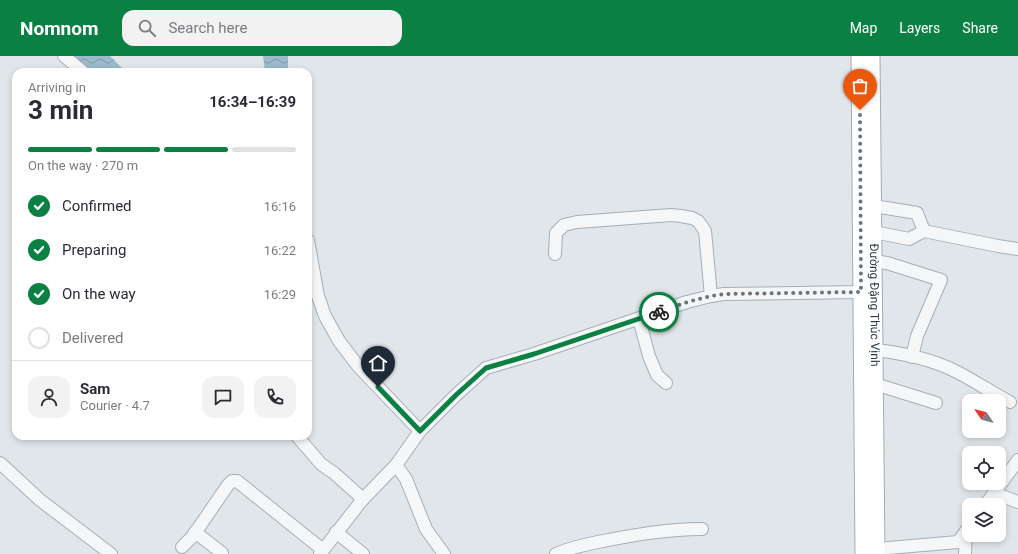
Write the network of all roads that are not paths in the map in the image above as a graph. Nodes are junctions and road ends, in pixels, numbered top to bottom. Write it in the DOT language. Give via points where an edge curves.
graph roads {
  1 [pos="64,56"];
  2 [pos="859,56"];
  3 [pos="872,56"];
  4 [pos="78,68"];
  5 [pos="874,206"];
  6 [pos="874,232"];
  7 [pos="924,232"];
  8 [pos="1018,249"];
  9 [pos="555,254"];
  10 [pos="874,261"];
  11 [pos="312,278"];
  12 [pos="868,292"];
  13 [pos="711,296"];
  14 [pos="639,319"];
  15 [pos="874,350"];
  16 [pos="912,357"];
  17 [pos="666,384"];
  18 [pos="875,384"];
  19 [pos="1010,402"];
  20 [pos="936,403"];
  21 [pos="420,431"];
  22 [pos="300,440"];
  23 [pos="1018,460"];
  24 [pos="0,463"];
  25 [pos="396,465"];
  26 [pos="990,498"];
  27 [pos="992,498"];
  28 [pos="363,499"];
  29 [pos="1018,502"];
  30 [pos="702,529"];
  31 [pos="195,532"];
  32 [pos="336,532"];
  33 [pos="962,537"];
  34 [pos="966,542"];
  35 [pos="182,547"];
  36 [pos="322,552"];
  37 [pos="872,552"];
  38 [pos="222,553"];
  39 [pos="111,554"];
  40 [pos="363,554"];
  41 [pos="444,554"];
  42 [pos="556,554"];
  43 [pos="965,554"];
  1 -- 4 [label="street"];
  2 -- 12 [label="main road, Đường Đặng Thúc Vịnh"];
  3 -- 5 [label="main road, Đường Đặng Thúc Vịnh"];
  5 -- 6 [label="main road, Đường Đặng Thúc Vịnh"];
  5 -- 7 [label="street" via="917,213"];
  6 -- 7 [label="street" via="909,239"];
  6 -- 10 [label="main road, Đường Đặng Thúc Vịnh"];
  7 -- 8 [label="street"];
  9 -- 13 [label="street" via="556,233 564,224 671,215 692,218 705,231"];
  10 -- 12 [label="main road, Đường Đặng Thúc Vịnh"];
  10 -- 16 [label="street" via="941,280 917,336"];
  11 -- 21 [label="street" via="325,316 339,341 358,366"];
  12 -- 13 [label="street"];
  12 -- 15 [label="main road, Đường Đặng Thúc Vịnh"];
  12 -- 37 [label="main road, Đường Đặng Thúc Vịnh"];
  13 -- 14 [label="street"];
  14 -- 17 [label="street" via="649,356 657,375"];
  14 -- 21 [label="street" via="486,368"];
  15 -- 16 [label="street"];
  15 -- 18 [label="main road, Đường Đặng Thúc Vịnh"];
  16 -- 19 [label="street" via="956,371"];
  18 -- 20 [label="street"];
  18 -- 37 [label="main road, Đường Đặng Thúc Vịnh"];
  21 -- 25 [label="street"];
  22 -- 28 [label="street" via="321,464"];
  23 -- 26 [label="street"];
  24 -- 39 [label="street" via="40,500"];
  25 -- 28 [label="street"];
  25 -- 41 [label="street" via="406,479 426,529"];
  27 -- 29 [label="street" via="999,494"];
  28 -- 32 [label="street"];
  30 -- 42 [label="street" via="670,530 610,539"];
  31 -- 35 [label="street"];
  31 -- 36 [label="street" via="228,485 237,480"];
  31 -- 38 [label="street"];
  32 -- 36 [label="street"];
  32 -- 40 [label="street"];
  33 -- 37 [label="street" via="958,542"];
  34 -- 43 [label="street"];
}
